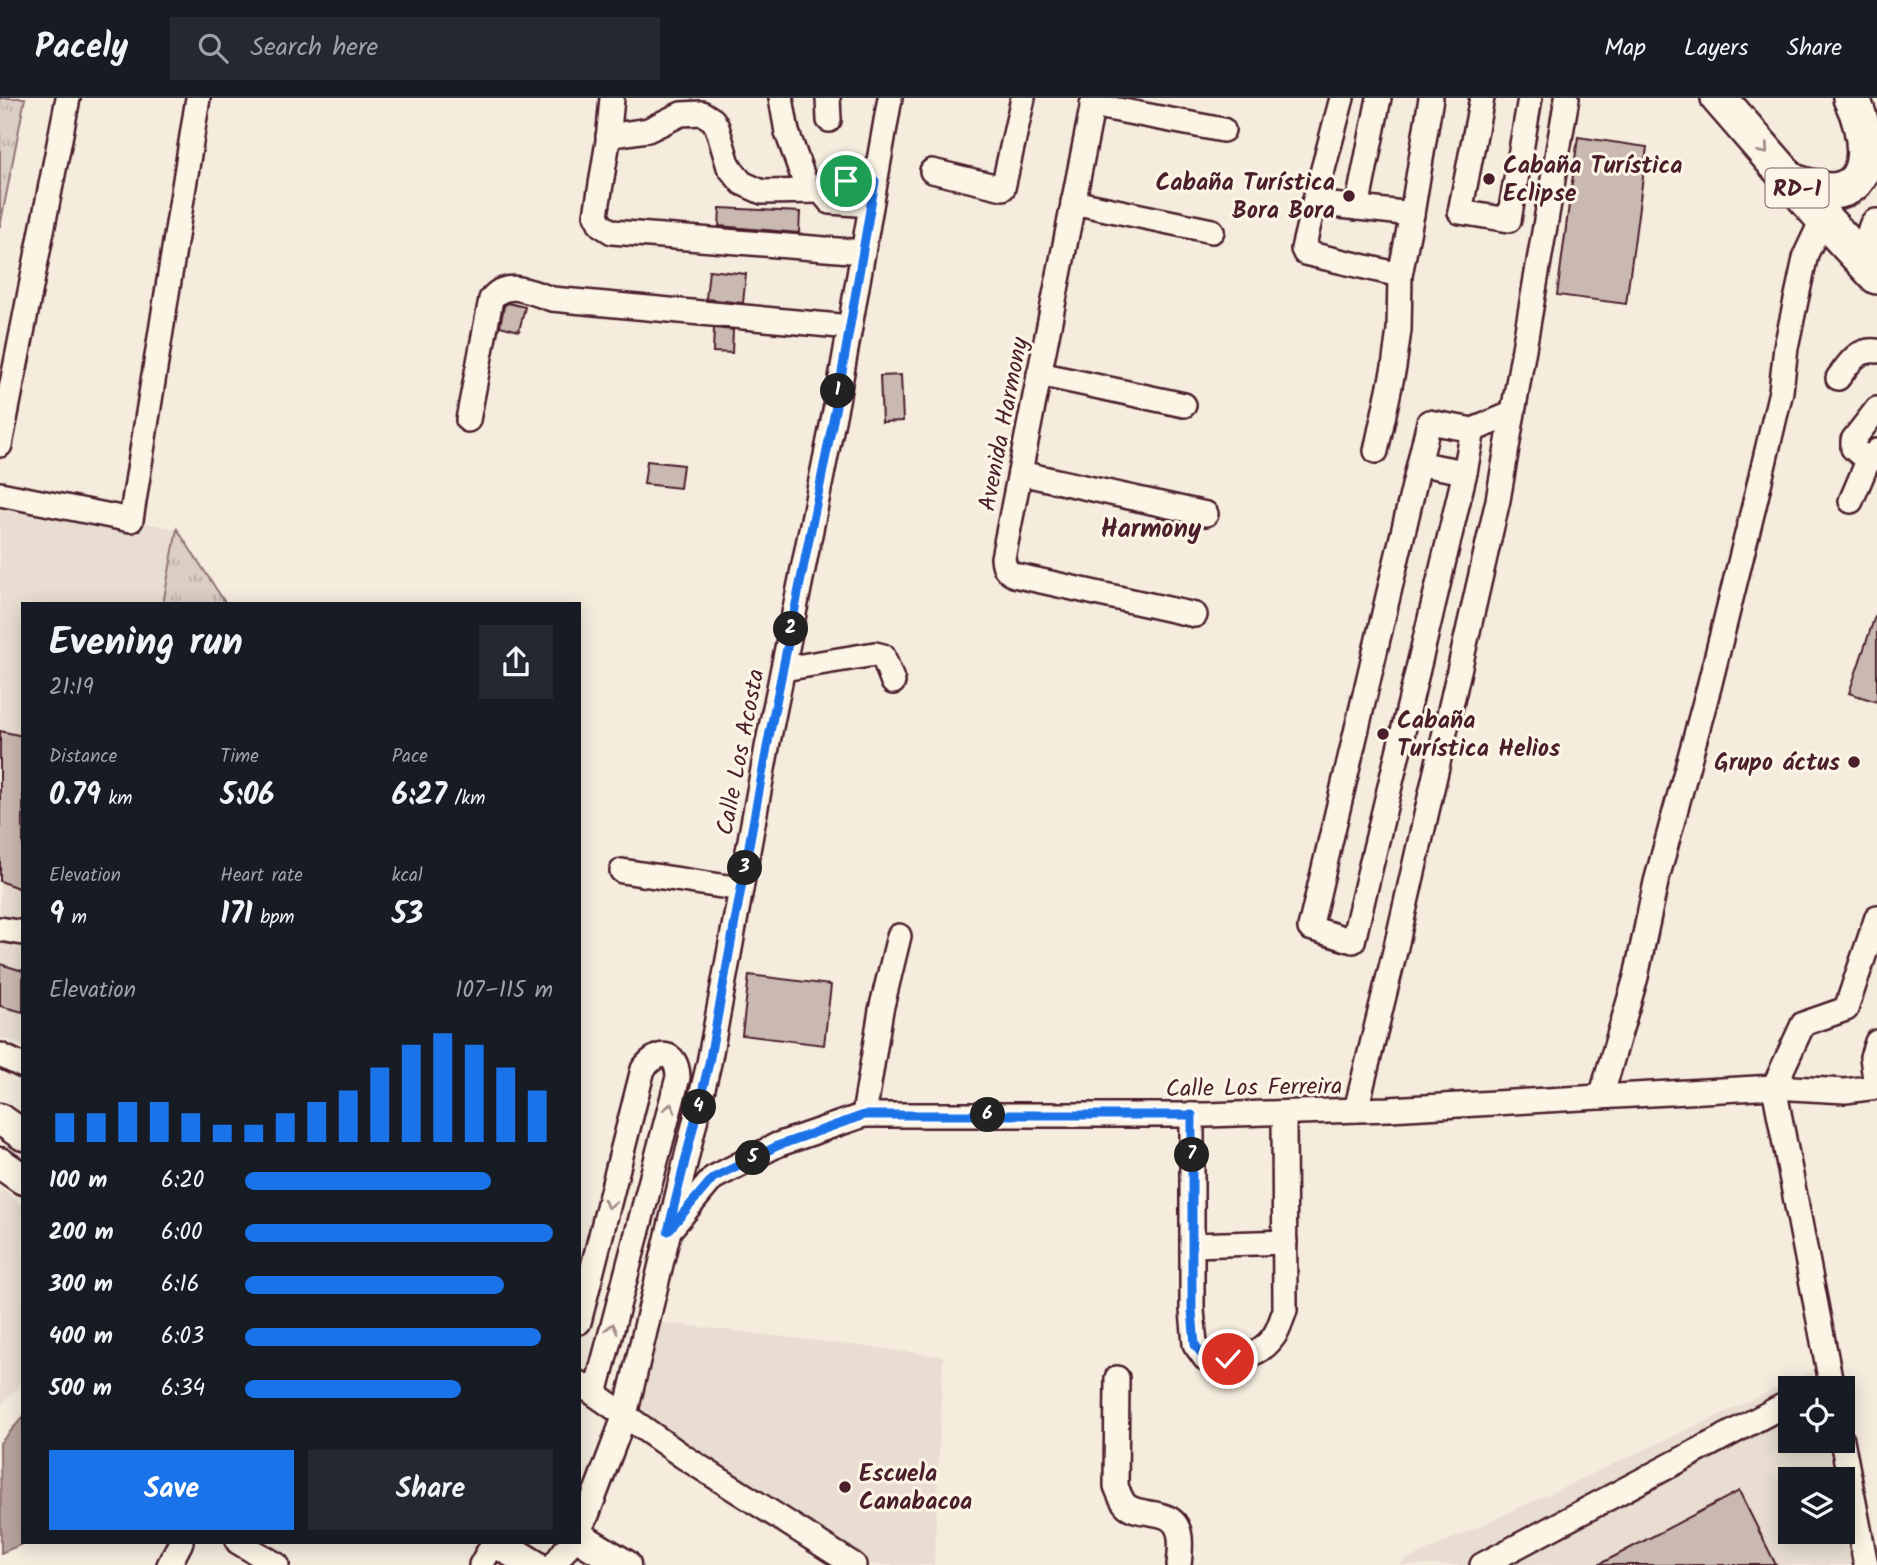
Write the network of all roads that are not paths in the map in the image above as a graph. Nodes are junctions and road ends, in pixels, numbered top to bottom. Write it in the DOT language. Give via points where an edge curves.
graph roads {
  1 [pos="68,98"];
  2 [pos="198,98"];
  3 [pos="612,98"];
  4 [pos="781,98"];
  5 [pos="890,98"];
  6 [pos="1023,98"];
  7 [pos="1342,98"];
  8 [pos="1379,98"];
  9 [pos="1431,98"];
  10 [pos="1482,98"];
  11 [pos="1530,98"];
  12 [pos="1567,98"];
  13 [pos="1720,98"];
  14 [pos="1853,98"];
  15 [pos="1093,102"];
  16 [pos="1877,124"];
  17 [pos="1223,130"];
  18 [pos="608,136"];
  19 [pos="932,171"];
  20 [pos="875,181"];
  21 [pos="1792,182"];
  22 [pos="814,191"];
  23 [pos="1073,202"];
  24 [pos="1314,203"];
  25 [pos="871,205"];
  26 [pos="1356,208"];
  27 [pos="1412,214"];
  28 [pos="1823,218"];
  29 [pos="1877,227"];
  30 [pos="1212,231"];
  31 [pos="863,252"];
  32 [pos="1877,269"];
  33 [pos="1400,275"];
  34 [pos="1877,276"];
  35 [pos="850,327"];
  36 [pos="1877,351"];
  37 [pos="1039,374"];
  38 [pos="1838,377"];
  39 [pos="1184,405"];
  40 [pos="1877,409"];
  41 [pos="1511,414"];
  42 [pos="468,420"];
  43 [pos="1473,430"];
  44 [pos="0,446"];
  45 [pos="1376,451"];
  46 [pos="1872,456"];
  47 [pos="1420,464"];
  48 [pos="1465,472"];
  49 [pos="1020,473"];
  50 [pos="0,494"];
  51 [pos="1851,501"];
  52 [pos="1206,514"];
  53 [pos="1195,615"];
  54 [pos="783,669"];
  55 [pos="893,682"];
  56 [pos="622,871"];
  57 [pos="741,889"];
  58 [pos="1877,917"];
  59 [pos="0,929"];
  60 [pos="21,933"];
  61 [pos="899,936"];
  62 [pos="1877,1042"];
  63 [pos="0,1055"];
  64 [pos="21,1065"];
  65 [pos="1774,1087"];
  66 [pos="1876,1087"];
  67 [pos="1601,1097"];
  68 [pos="1356,1110"];
  69 [pos="1284,1113"];
  70 [pos="864,1115"];
  71 [pos="1192,1115"];
  72 [pos="0,1119"];
  73 [pos="21,1134"];
  74 [pos="0,1163"];
  75 [pos="21,1178"];
  76 [pos="668,1231"];
  77 [pos="1285,1242"];
  78 [pos="1192,1245"];
  79 [pos="581,1314"];
  80 [pos="1825,1376"];
  81 [pos="1117,1378"];
  82 [pos="587,1388"];
  83 [pos="1778,1408"];
  84 [pos="625,1415"];
  85 [pos="1844,1453"];
  86 [pos="581,1526"];
  87 [pos="581,1538"];
  88 [pos="180,1544"];
  89 [pos="241,1544"];
  90 [pos="494,1544"];
  91 [pos="498,1544"];
  92 [pos="570,1544"];
  93 [pos="169,1565"];
  94 [pos="277,1565"];
  95 [pos="481,1565"];
  96 [pos="534,1565"];
  97 [pos="554,1565"];
  98 [pos="625,1565"];
  99 [pos="854,1565"];
  100 [pos="1179,1565"];
  101 [pos="1482,1565"];
  102 [pos="1866,1565"];
  1 -- 44 [label="street"];
  2 -- 50 [label="street" via="131,520"];
  3 -- 18 [label="street"];
  4 -- 22 [label="street" via="787,132"];
  5 -- 20 [label="street, Calle Los Acosta"];
  6 -- 19 [label="street" via="1003,188"];
  7 -- 24 [label="street"];
  8 -- 26 [label="street"];
  9 -- 27 [label="street"];
  10 -- 11 [label="street" via="1460,212 1509,220"];
  12 -- 41 [label="street"];
  13 -- 21 [label="highway, RD-1, one-way"];
  14 -- 16 [label="highway"];
  14 -- 21 [label="highway" via="1870,154 1868,170 1859,183 1829,191"];
  15 -- 17 [label="street"];
  15 -- 23 [label="street, Avenida Harmony"];
  18 -- 22 [label="street" via="648,130 681,114 707,114 718,127 729,167 742,183 762,192"];
  18 -- 31 [label="street" via="596,215 612,232"];
  20 -- 22 [label="street" via="832,183"];
  20 -- 25 [label="street, Calle Los Acosta"];
  21 -- 28 [label="highway, RD-1"];
  22 -- 25 [label="street" via="830,202"];
  23 -- 30 [label="street"];
  23 -- 37 [label="street, Avenida Harmony"];
  24 -- 26 [label="street"];
  24 -- 33 [label="street" via="1305,253"];
  25 -- 31 [label="street, Calle Los Acosta"];
  26 -- 27 [label="street"];
  27 -- 33 [label="street"];
  28 -- 34 [label="highway, RD-1"];
  28 -- 67 [label="street" via="1806,254 1754,506 1636,977"];
  29 -- 32 [label="highway" via="1872,242"];
  31 -- 35 [label="street, Calle Los Acosta"];
  33 -- 45 [label="street" via="1394,367"];
  35 -- 42 [label="street" via="552,299 504,288 491,299"];
  35 -- 54 [label="street, Calle Los Acosta"];
  36 -- 38 [label="street" via="1867,349 1858,354"];
  37 -- 39 [label="street"];
  37 -- 49 [label="street, Avenida Harmony"];
  40 -- 46 [label="street" via="1853,440 1853,448"];
  41 -- 43 [label="street"];
  41 -- 68 [label="street" via="1498,500"];
  43 -- 47 [label="street" via="1429,422"];
  43 -- 48 [label="street"];
  46 -- 51 [label="street"];
  47 -- 48 [label="street"];
  47 -- 48 [label="street" via="1310,928 1353,941"];
  49 -- 52 [label="street"];
  49 -- 53 [label="street, Avenida Harmony" via="1003,558 1007,572"];
  54 -- 55 [label="street" via="875,654 883,656"];
  54 -- 57 [label="street, Calle Los Acosta"];
  56 -- 57 [label="street"];
  57 -- 76 [label="street, Calle Los Acosta" via="709,1063"];
  58 -- 65 [label="street" via="1846,1009 1803,1024"];
  59 -- 60 [label="street"];
  61 -- 70 [label="street"];
  62 -- 66 [label="street" via="1872,1057"];
  63 -- 64 [label="street"];
  65 -- 66 [label="street, Calle Los Ferreira"];
  65 -- 67 [label="street, Calle Los Ferreira"];
  65 -- 80 [label="street"];
  67 -- 68 [label="street, Calle Los Ferreira"];
  68 -- 69 [label="street, Calle Los Ferreira"];
  69 -- 71 [label="street, Calle Los Ferreira"];
  69 -- 77 [label="street"];
  70 -- 71 [label="street, Calle Los Ferreira"];
  70 -- 76 [label="street, Calle Los Ferreira" via="777,1146 713,1178"];
  71 -- 78 [label="street"];
  72 -- 73 [label="main road"];
  74 -- 75 [label="main road"];
  76 -- 84 [label="street, Calle Los Acosta"];
  77 -- 78 [label="street"];
  77 -- 78 [label="street" via="1285,1310 1274,1336 1255,1354 1228,1359 1205,1358 1195,1345"];
  82 -- 79 [label="street, one-way" via="678,1077 674,1059 666,1055 650,1060 643,1069"];
  81 -- 100 [label="street" via="1116,1486 1128,1507 1161,1514 1174,1523 1180,1535"];
  82 -- 84 [label="street"];
  83 -- 101 [label="street"];
  84 -- 86 [label="street, Calle Los Acosta"];
  84 -- 99 [label="street"];
  85 -- 102 [label="street"];
  87 -- 98 [label="main road"];
  88 -- 93 [label="street"];
  89 -- 94 [label="street"];
  90 -- 95 [label="street"];
  91 -- 96 [label="main road"];
  92 -- 97 [label="street"];
}
